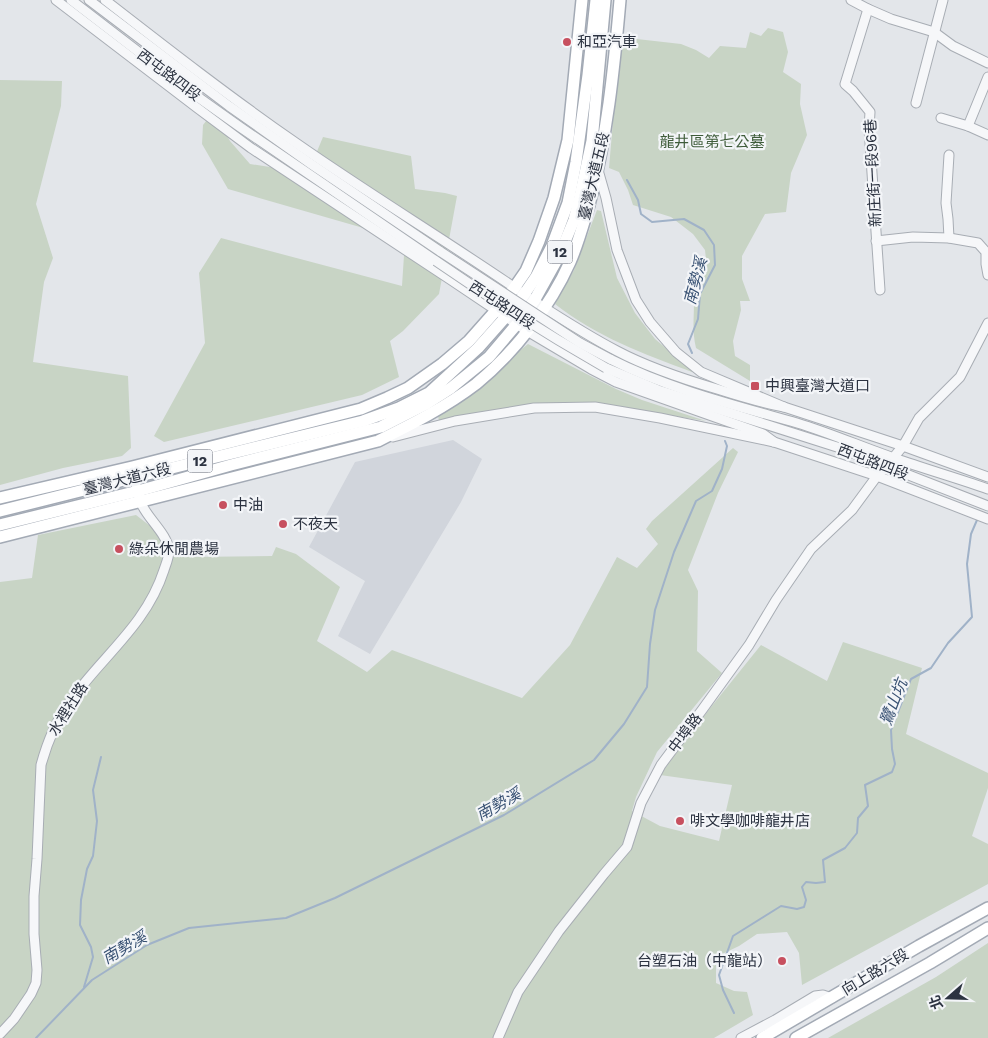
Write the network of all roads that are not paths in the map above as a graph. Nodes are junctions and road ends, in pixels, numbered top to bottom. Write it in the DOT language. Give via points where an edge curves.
graph roads {
  1 [pos="56,0"];
  2 [pos="71,0"];
  3 [pos="89,0"];
  4 [pos="105,0"];
  5 [pos="582,0"];
  6 [pos="596,0"];
  7 [pos="605,0"];
  8 [pos="620,0"];
  9 [pos="851,0"];
  10 [pos="943,0"];
  11 [pos="868,10"];
  12 [pos="934,32"];
  13 [pos="988,63"];
  14 [pos="988,77"];
  15 [pos="916,102"];
  16 [pos="941,118"];
  17 [pos="261,119"];
  18 [pos="968,126"];
  19 [pos="240,127"];
  20 [pos="988,135"];
  21 [pos="592,141"];
  22 [pos="949,155"];
  23 [pos="300,156"];
  24 [pos="598,171"];
  25 [pos="290,174"];
  26 [pos="949,238"];
  27 [pos="876,241"];
  28 [pos="988,275"];
  29 [pos="880,290"];
  30 [pos="524,294"];
  31 [pos="544,308"];
  32 [pos="496,310"];
  33 [pos="506,317"];
  34 [pos="988,323"];
  35 [pos="522,328"];
  36 [pos="386,398"];
  37 [pos="784,407"];
  38 [pos="399,408"];
  39 [pos="706,414"];
  40 [pos="381,427"];
  41 [pos="784,431"];
  42 [pos="378,441"];
  43 [pos="774,442"];
  44 [pos="903,446"];
  45 [pos="894,458"];
  46 [pos="885,466"];
  47 [pos="133,472"];
  48 [pos="877,476"];
  49 [pos="988,477"];
  50 [pos="988,490"];
  51 [pos="139,496"];
  52 [pos="0,498"];
  53 [pos="988,506"];
  54 [pos="0,512"];
  55 [pos="988,520"];
  56 [pos="0,525"];
  57 [pos="0,537"];
  58 [pos="988,908"];
  59 [pos="988,928"];
  60 [pos="832,998"];
  61 [pos="0,1034"];
  62 [pos="498,1038"];
  63 [pos="741,1038"];
  64 [pos="762,1038"];
  65 [pos="796,1038"];
  1 -- 25 [label="street, 西屯路四段" via="215,122"];
  2 -- 19 [label="street, 西屯路四段"];
  3 -- 23 [label="street, 西屯路四段"];
  4 -- 17 [label="street, 西屯路四段"];
  5 -- 30 [label="main road, 臺灣大道五段 / 12" via="568,140 554,198 526,270"];
  6 -- 30 [label="main road, 臺灣大道五段 / 12" via="580,141 568,203 552,246"];
  7 -- 21 [label="main road, 臺灣大道五段 / 12"];
  8 -- 24 [label="main road, 臺灣大道五段 / 12" via="613,76"];
  9 -- 11 [label="street"];
  10 -- 12 [label="street"];
  11 -- 12 [label="street"];
  11 -- 27 [label="street, 新庄街一段96巷" via="845,84 870,112"];
  12 -- 13 [label="street" via="953,46"];
  12 -- 15 [label="street"];
  14 -- 18 [label="street"];
  16 -- 18 [label="street"];
  17 -- 23 [label="street"];
  17 -- 30 [label="street, 西屯路四段"];
  18 -- 20 [label="street"];
  19 -- 25 [label="street"];
  19 -- 41 [label="street, 西屯路四段, bridge" via="490,298 606,368 658,390"];
  21 -- 24 [label="street, 西屯路四段"];
  21 -- 30 [label="main road, 臺灣大道五段 / 12" via="580,201 559,256"];
  22 -- 26 [label="street" via="946,203"];
  23 -- 45 [label="street, 西屯路四段, bridge" via="441,252 580,343 610,359 660,382 798,424"];
  24 -- 31 [label="main road, 臺灣大道五段 / 12" via="580,238"];
  24 -- 37 [label="street, 西屯路四段" via="617,250 636,300 650,322 676,352 701,372"];
  25 -- 32 [label="street, 西屯路四段"];
  26 -- 27 [label="street"];
  26 -- 28 [label="street" via="978,244 986,252"];
  27 -- 29 [label="street, 新庄街一段96巷"];
  30 -- 31 [label="street, 西屯路四段"];
  30 -- 32 [label="main road, 臺灣大道五段 / 12" via="508,297"];
  30 -- 33 [label="main road, 臺灣大道五段 / 12"];
  30 -- 35 [label="main road, 臺灣大道五段 / 12"];
  31 -- 35 [label="main road, 臺灣大道五段 / 12"];
  31 -- 37 [label="street, 西屯路四段" via="618,352 650,366 765,404"];
  32 -- 33 [label="street, 西屯路四段"];
  32 -- 36 [label="main road, 臺灣大道五段 / 12" via="442,364 408,388"];
  33 -- 35 [label="street, 西屯路四段"];
  33 -- 38 [label="main road, 臺灣大道五段 / 12" via="429,393"];
  34 -- 44 [label="street, 中埠路" via="960,377 919,418"];
  35 -- 39 [label="street, 西屯路四段" via="616,382"];
  35 -- 40 [label="main road, 臺灣大道五段 / 12" via="451,388"];
  35 -- 42 [label="main road, 臺灣大道五段 / 12" via="497,364 476,384 420,420"];
  36 -- 47 [label="main road, 臺灣大道六段 / 12" via="360,409"];
  37 -- 44 [label="street, 西屯路四段"];
  38 -- 47 [label="main road, 臺灣大道六段 / 12" via="363,421"];
  39 -- 41 [label="street"];
  39 -- 43 [label="street" via="764,434"];
  40 -- 51 [label="main road, 臺灣大道六段 / 12" via="232,465"];
  41 -- 46 [label="street, 西屯路四段"];
  42 -- 43 [label="street, 西屯路四段" via="455,421 534,408 595,407"];
  42 -- 51 [label="main road, 臺灣大道六段 / 12"];
  43 -- 48 [label="street, 西屯路四段"];
  44 -- 45 [label="street, 中埠路"];
  44 -- 49 [label="street, 西屯路四段"];
  45 -- 46 [label="street, 中埠路"];
  45 -- 50 [label="street, 西屯路四段"];
  46 -- 48 [label="street, 中埠路"];
  46 -- 53 [label="street, 西屯路四段"];
  47 -- 51 [label="street, 水裡社路"];
  47 -- 52 [label="main road, 臺灣大道六段 / 12"];
  47 -- 54 [label="main road, 臺灣大道六段 / 12"];
  48 -- 55 [label="street, 西屯路四段"];
  48 -- 62 [label="street, 中埠路" via="852,510 811,549 749,645 661,765 641,803 627,847 548,946 518,992"];
  51 -- 56 [label="main road, 臺灣大道六段 / 12"];
  51 -- 57 [label="main road, 臺灣大道六段 / 12"];
  51 -- 61 [label="street, 水裡社路" via="169,552 156,591 146,609 68,704 45,750 41,765 34,896 36,983 14,1019"];
  58 -- 60 [label="main road, 向上路六段"];
  59 -- 65 [label="main road, 向上路六段"];
  60 -- 63 [label="street" via="815,996"];
  60 -- 64 [label="main road, 向上路六段"];
}
